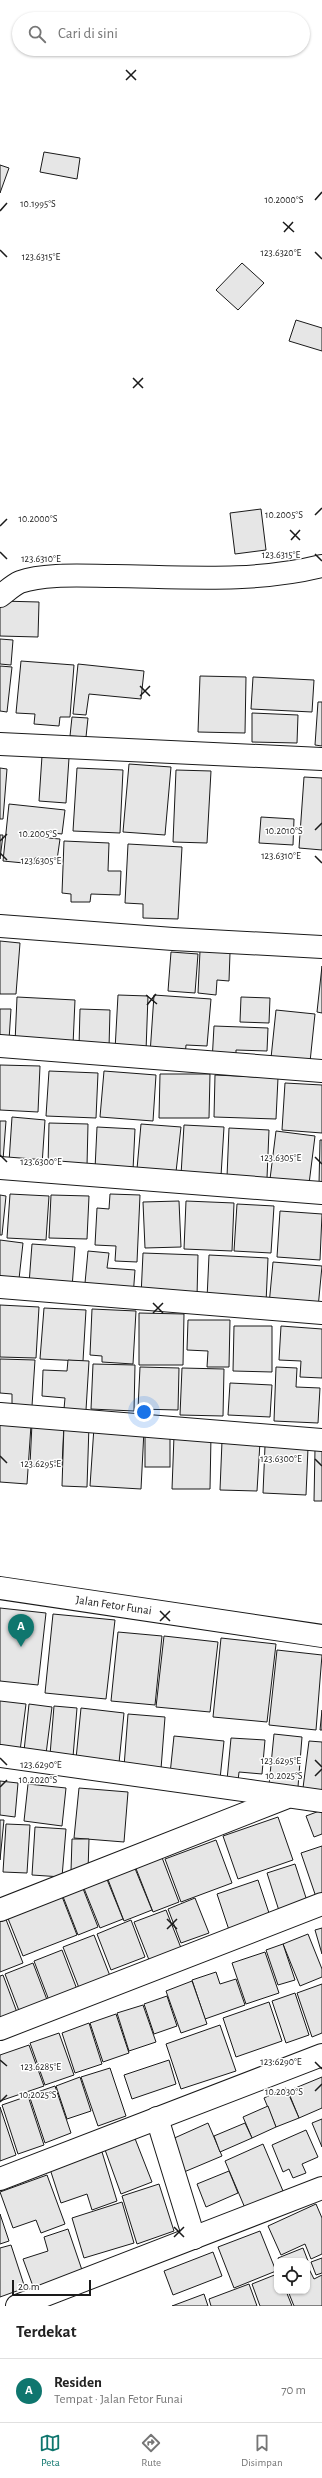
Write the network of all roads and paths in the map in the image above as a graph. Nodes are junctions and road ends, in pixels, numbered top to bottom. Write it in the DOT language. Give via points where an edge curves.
graph roads {
  1 [pos="322,566"];
  2 [pos="0,596"];
  3 [pos="0,744"];
  4 [pos="322,759"];
  5 [pos="0,926"];
  6 [pos="322,947"];
  7 [pos="0,1046"];
  8 [pos="322,1071"];
  9 [pos="0,1168"];
  10 [pos="322,1193"];
  11 [pos="0,1287"];
  12 [pos="322,1313"];
  13 [pos="0,1414"];
  14 [pos="322,1440"];
  15 [pos="0,1588"];
  16 [pos="322,1636"];
  17 [pos="0,1756"];
  18 [pos="288,1797"];
  19 [pos="322,1801"];
  20 [pos="322,1904"];
  21 [pos="0,1910"];
  22 [pos="0,2029"];
  23 [pos="322,2055"];
  24 [pos="157,2118"];
  25 [pos="0,2179"];
  26 [pos="322,2188"];
  27 [pos="194,2238"];
  28 [pos="17,2306"];
  1 -- 2 [label="street" via="293,573 226,577 47,578 19,582"];
  3 -- 4 [label="street"];
  5 -- 6 [label="street"];
  7 -- 8 [label="street"];
  9 -- 10 [label="street"];
  11 -- 12 [label="street"];
  13 -- 14 [label="street"];
  15 -- 16 [label="street, Jalan Fetor Funai"];
  17 -- 18 [label="street"];
  18 -- 19 [label="street"];
  18 -- 21 [label="street"];
  20 -- 22 [label="street"];
  23 -- 24 [label="street"];
  24 -- 25 [label="street"];
  24 -- 27 [label="street"];
  26 -- 27 [label="street"];
  27 -- 28 [label="street"];
}
